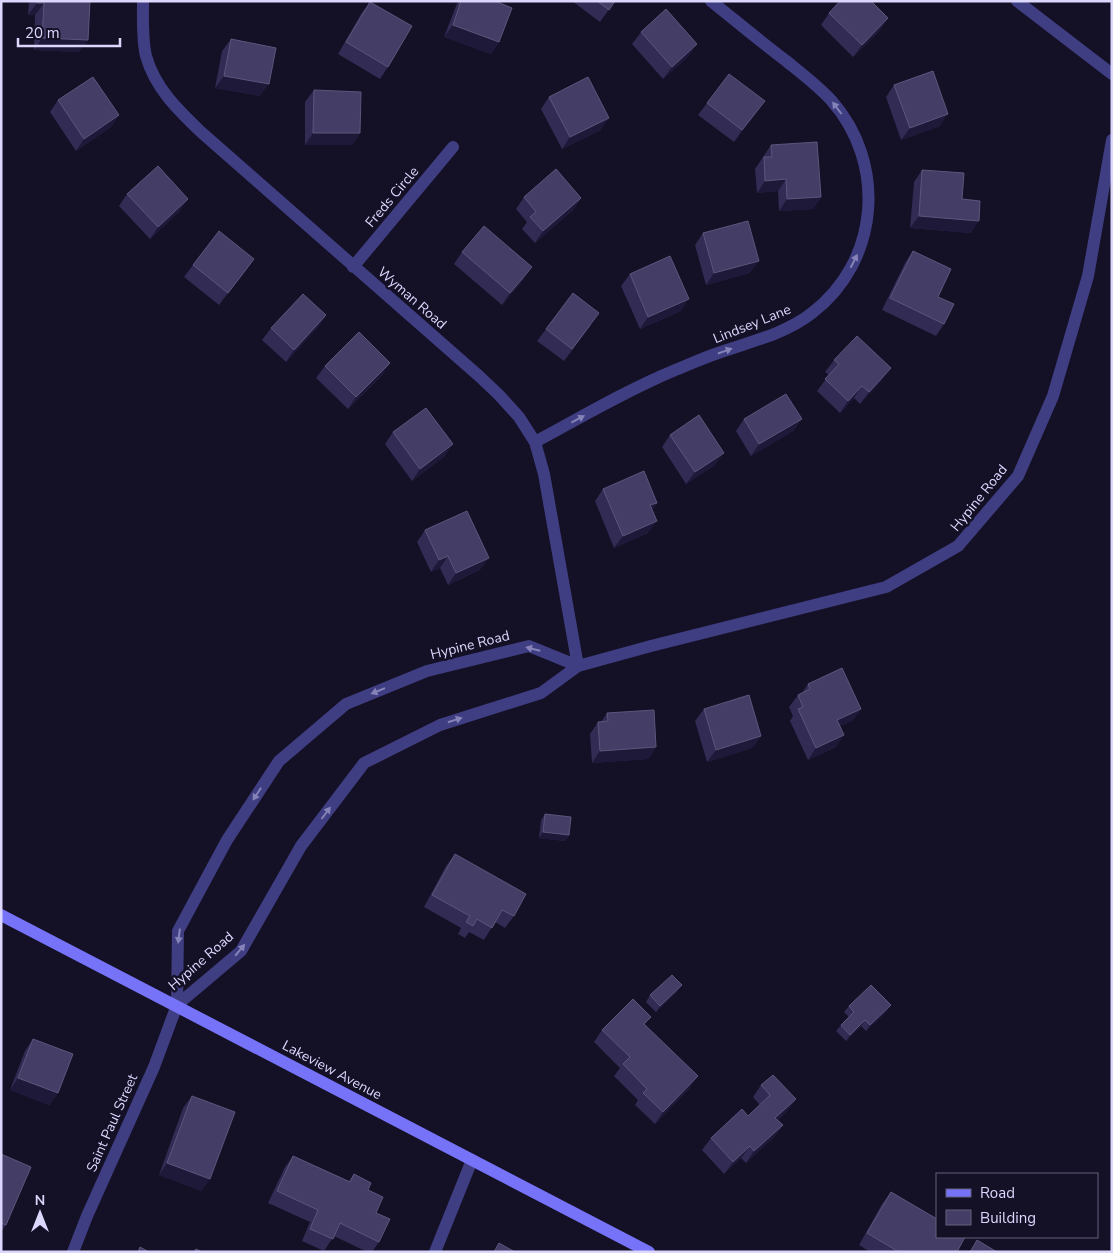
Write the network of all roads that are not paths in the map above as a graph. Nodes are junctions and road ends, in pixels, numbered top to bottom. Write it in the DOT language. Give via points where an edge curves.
graph roads {
  1 [pos="143,1"];
  2 [pos="711,1"];
  3 [pos="1017,1"];
  4 [pos="1112,74"];
  5 [pos="1112,140"];
  6 [pos="453,147"];
  7 [pos="354,267"];
  8 [pos="535,442"];
  9 [pos="578,666"];
  10 [pos="1,915"];
  11 [pos="177,1005"];
  12 [pos="472,1160"];
  13 [pos="73,1252"];
  14 [pos="435,1252"];
  15 [pos="649,1252"];
  1 -- 7 [label="street, Wyman Road" via="146,56 157,82 175,107"];
  8 -- 2 [label="street, Lindsey Lane, one-way" via="670,372 791,327 829,298 856,258 869,211 865,163 857,140 831,100"];
  3 -- 4 [label="street"];
  5 -- 9 [label="street, Hypine Road" via="1088,276 1053,396 1018,476 958,546 886,587"];
  6 -- 7 [label="street, Freds Circle"];
  7 -- 8 [label="street, Wyman Road" via="499,395"];
  8 -- 9 [label="street, Wyman Road" via="544,474"];
  11 -- 9 [label="street, Hypine Road, one-way" via="241,951 301,846 364,763 440,725 542,693"];
  9 -- 11 [label="street, Hypine Road, one-way" via="529,646 427,671 346,704 279,762 227,840 178,931"];
  10 -- 11 [label="main road, Lakeview Avenue"];
  11 -- 12 [label="main road, Lakeview Avenue"];
  11 -- 13 [label="street, Saint Paul Street" via="154,1067 86,1216"];
  12 -- 14 [label="street"];
  12 -- 15 [label="main road, Lakeview Avenue"];
}
